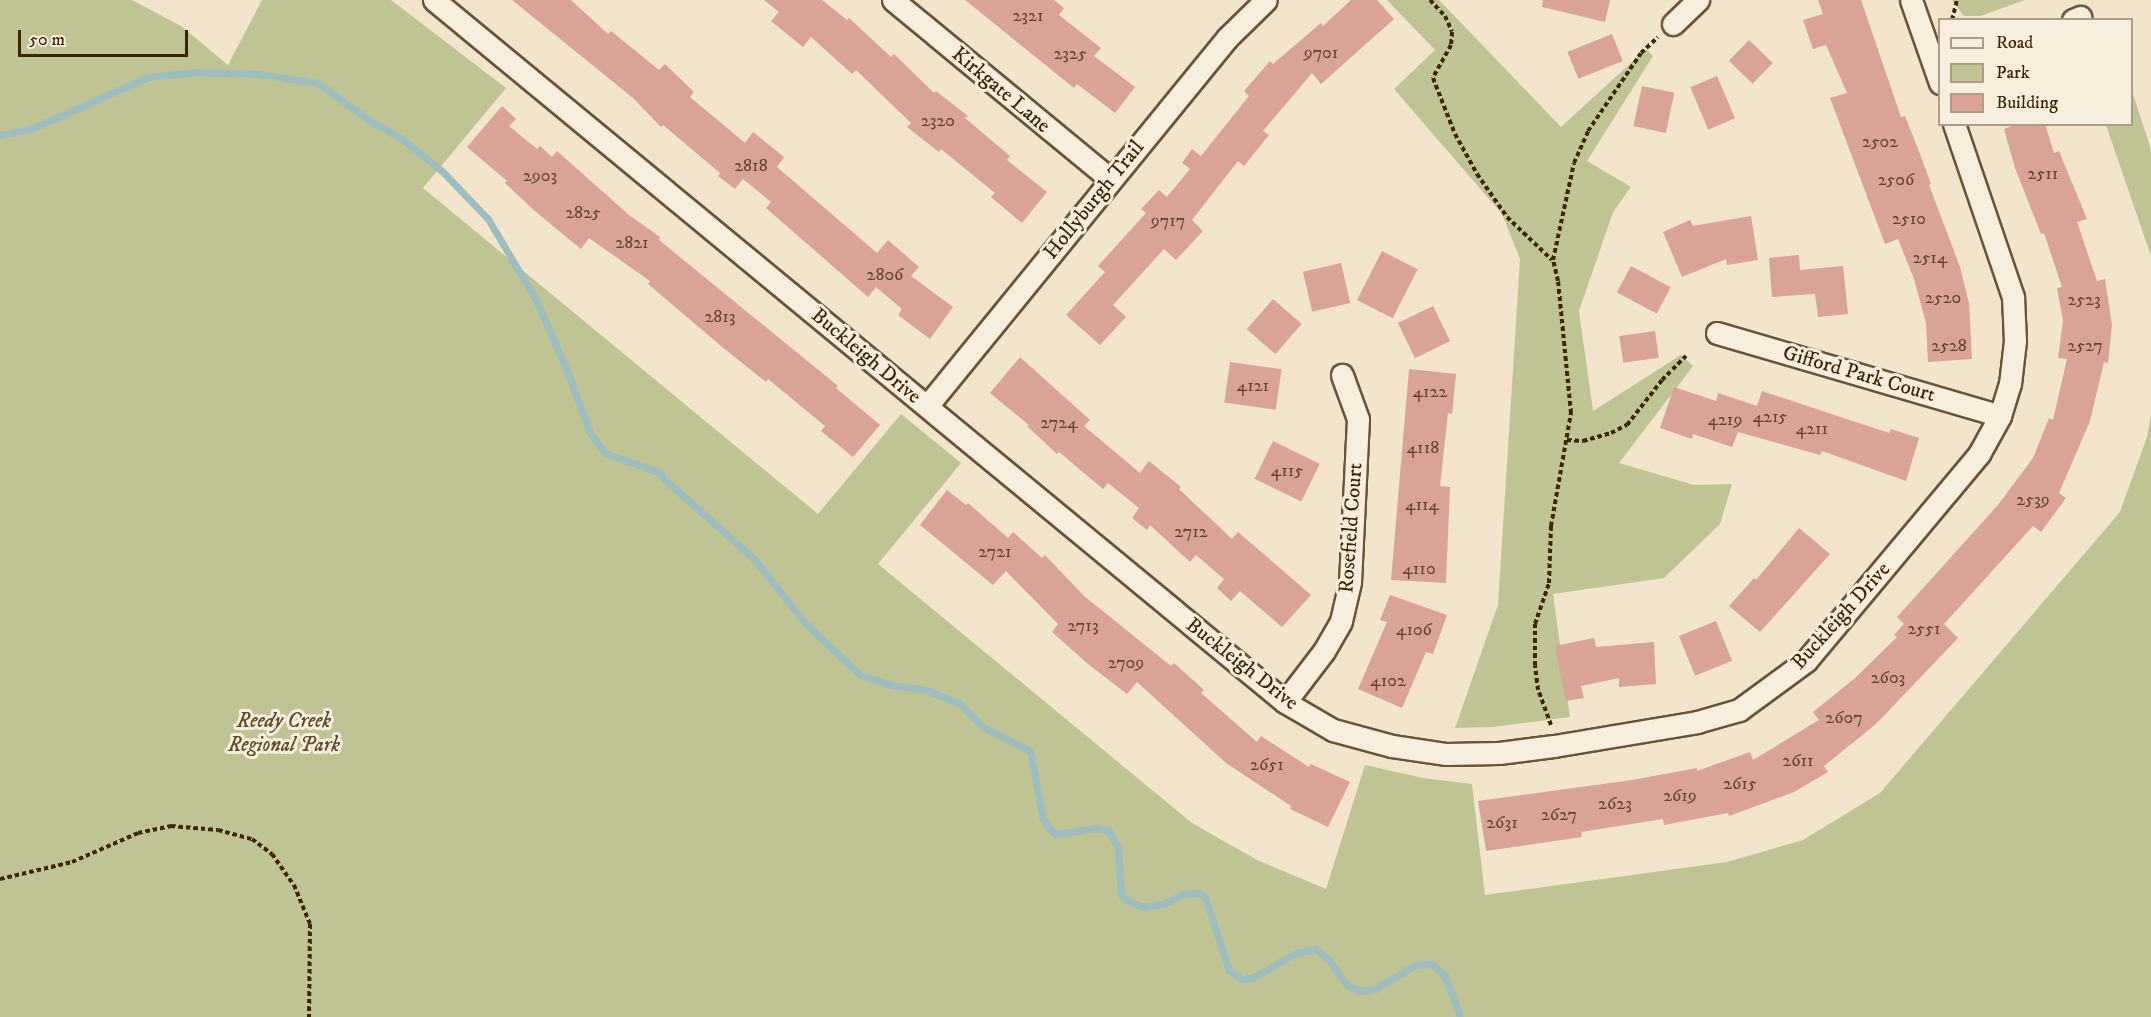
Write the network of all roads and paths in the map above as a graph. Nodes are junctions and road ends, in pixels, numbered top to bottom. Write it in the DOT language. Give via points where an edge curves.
graph roads {
  1 [pos="434,0"];
  2 [pos="893,0"];
  3 [pos="1266,0"];
  4 [pos="1430,0"];
  5 [pos="1698,0"];
  6 [pos="1911,0"];
  7 [pos="1957,0"];
  8 [pos="1952,18"];
  9 [pos="1673,24"];
  10 [pos="1938,72"];
  11 [pos="1955,126"];
  12 [pos="1110,179"];
  13 [pos="1553,260"];
  14 [pos="1717,333"];
  15 [pos="1686,356"];
  16 [pos="1342,375"];
  17 [pos="927,406"];
  18 [pos="2000,417"];
  19 [pos="1567,440"];
  20 [pos="1285,702"];
  21 [pos="1551,728"];
  22 [pos="0,879"];
  23 [pos="309,1017"];
  1 -- 17 [label="street, Buckleigh Drive"];
  2 -- 12 [label="street, Kirkgate Lane"];
  3 -- 12 [label="street, Hollyburgh Trail" via="1227,38"];
  4 -- 13 [label="path" via="1445,16 1452,32 1451,45 1433,78 1455,134 1507,217"];
  5 -- 9 [label="street"];
  6 -- 10 [label="street"];
  7 -- 8 [label="path"];
  9 -- 13 [label="path" via="1641,53 1588,131 1574,163"];
  11 -- 18 [label="street, Buckleigh Drive" via="2013,297 2010,384"];
  12 -- 17 [label="street, Hollyburgh Trail"];
  13 -- 19 [label="path" via="1571,413"];
  14 -- 18 [label="street, Gifford Park Court"];
  15 -- 19 [label="path" via="1627,425 1583,441"];
  16 -- 20 [label="street, Rosefield Court" via="1358,419 1350,582 1341,621 1324,651"];
  17 -- 20 [label="street, Buckleigh Drive"];
  18 -- 20 [label="street, Buckleigh Drive" via="1979,454 1806,660 1739,710 1697,722 1554,746 1446,754 1392,746 1333,730"];
  19 -- 21 [label="path" via="1551,526 1549,583 1536,624 1538,690"];
  22 -- 23 [label="path" via="72,861 138,833 171,826 218,830 252,839 272,854 294,885 310,924"];
}
